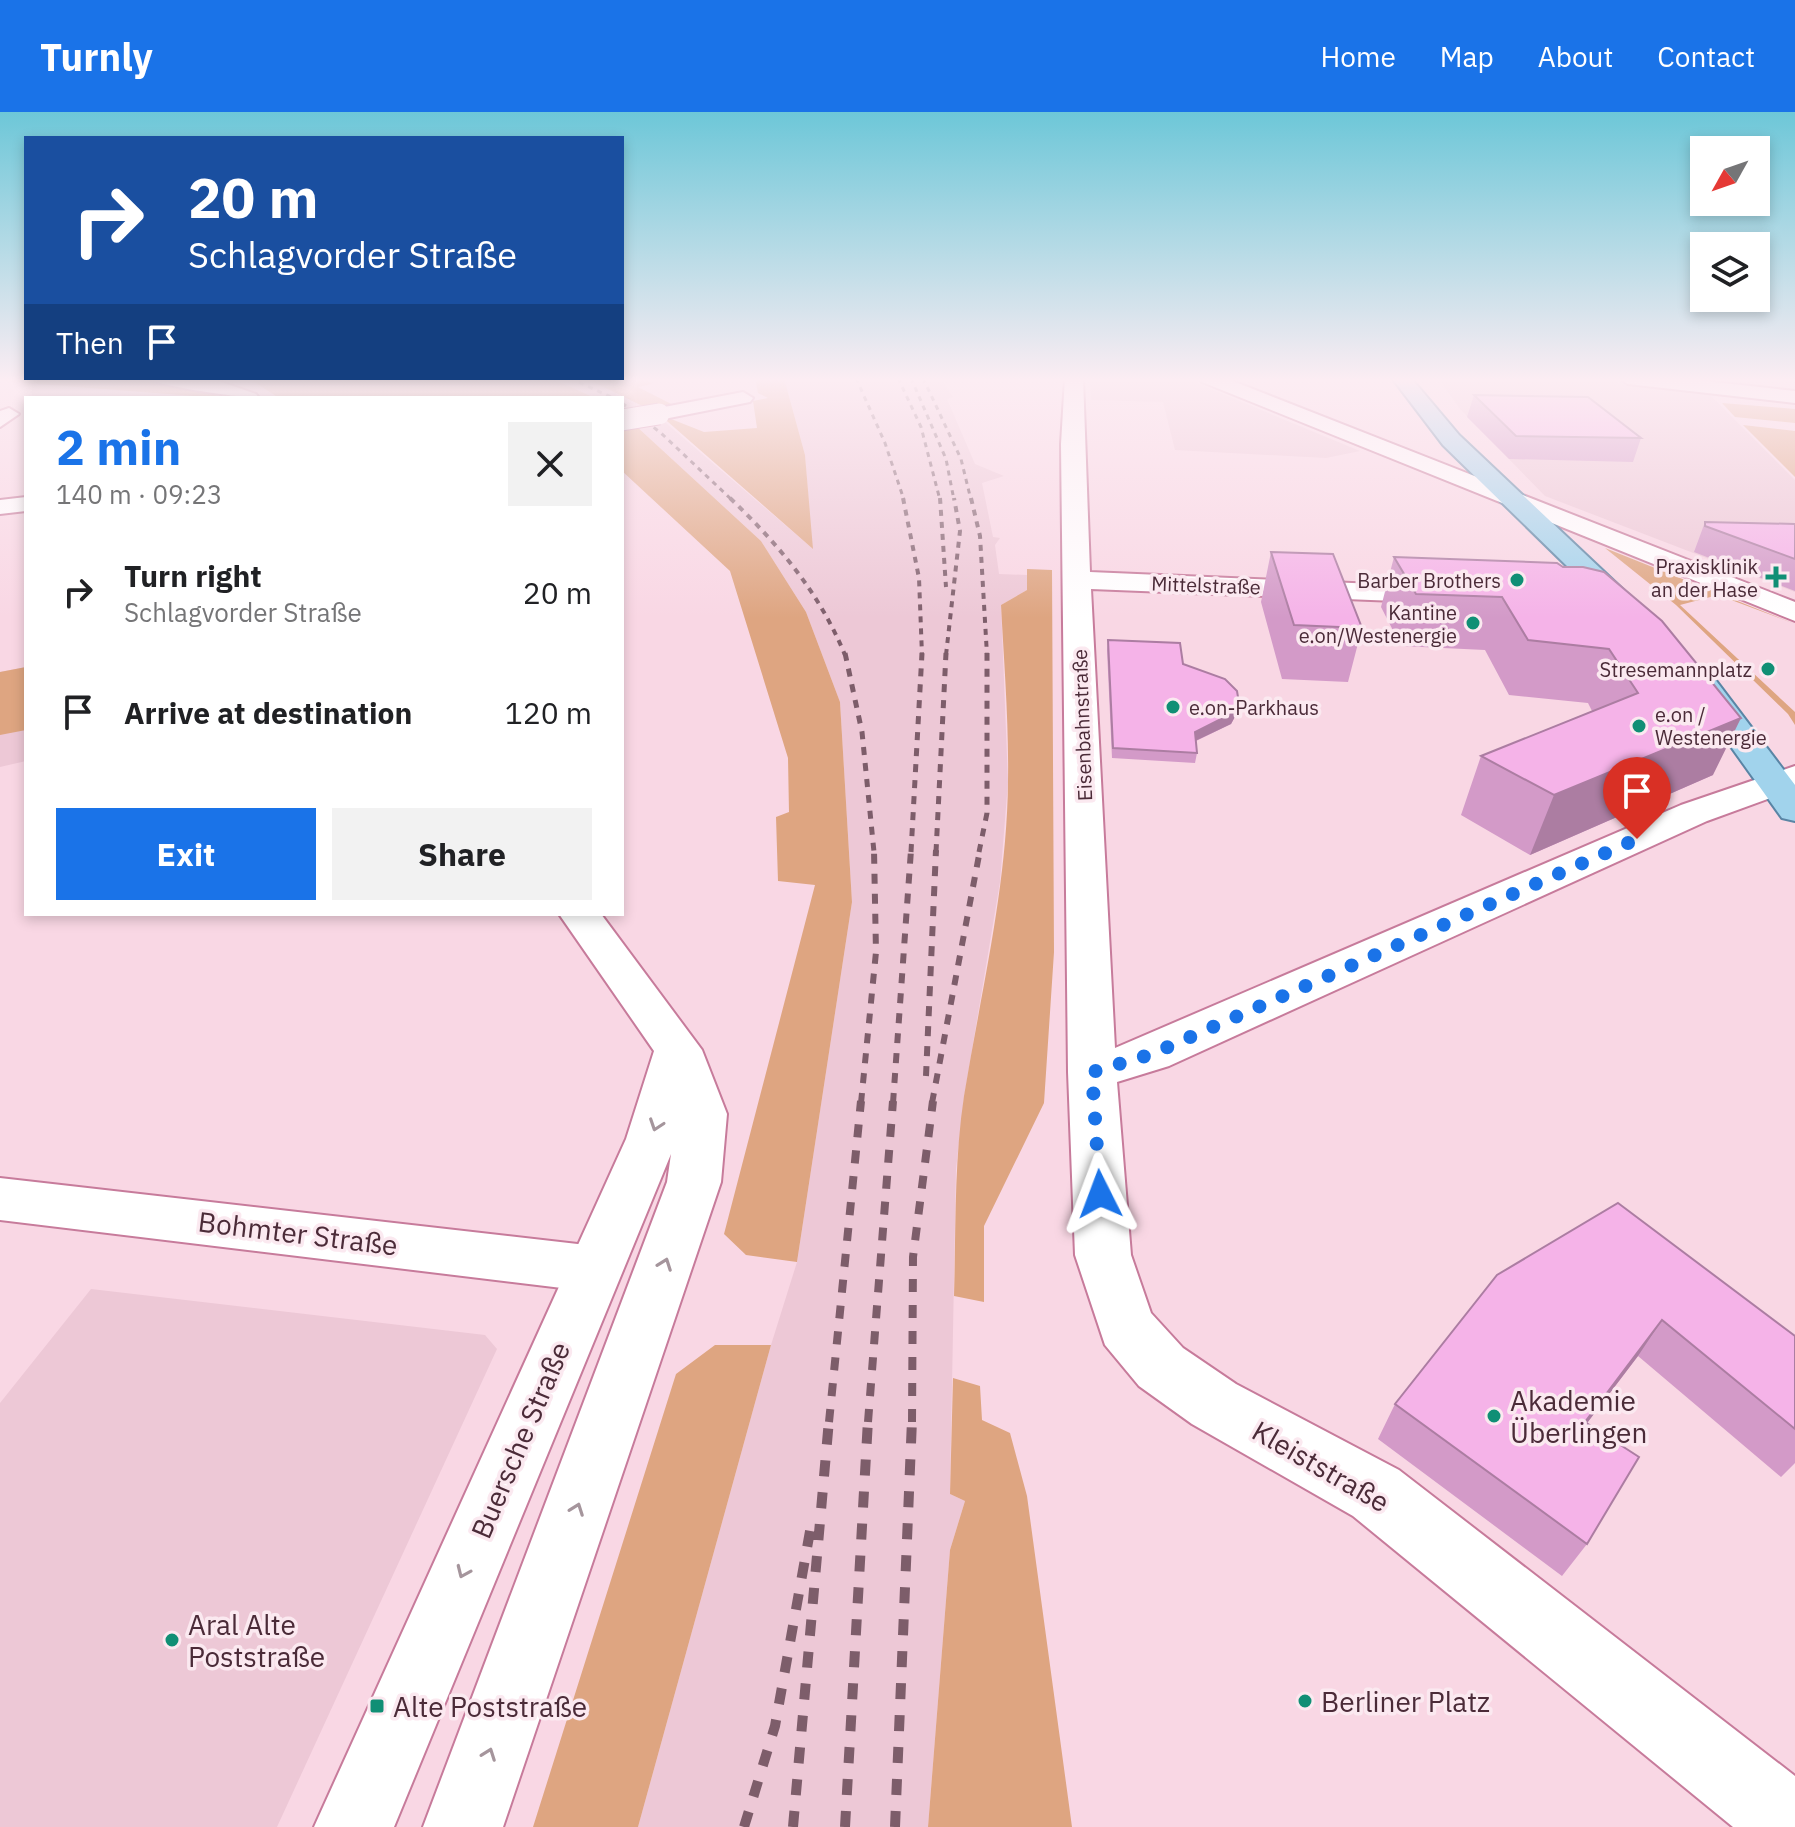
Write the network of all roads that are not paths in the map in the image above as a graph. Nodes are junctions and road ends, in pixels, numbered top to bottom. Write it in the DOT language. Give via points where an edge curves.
graph roads {
  1 [pos="1073,458"];
  2 [pos="1407,458"];
  3 [pos="1470,458"];
  4 [pos="1515,502"];
  5 [pos="24,504"];
  6 [pos="0,507"];
  7 [pos="1078,580"];
  8 [pos="1468,596"];
  9 [pos="1577,601"];
  10 [pos="1795,612"];
  11 [pos="1632,613"];
  12 [pos="1677,656"];
  13 [pos="1788,790"];
  14 [pos="581,916"];
  15 [pos="678,1050"];
  16 [pos="1092,1072"];
  17 [pos="0,1199"];
  18 [pos="595,1269"];
  19 [pos="1795,1826"];
  20 [pos="354,1827"];
  21 [pos="463,1827"];
  1 -- 7 [label="street, Eisenbahnstraße"];
  2 -- 4 [label="street"];
  3 -- 4 [label="main road"];
  4 -- 10 [label="street"];
  4 -- 11 [label="main road"];
  5 -- 6 [label="street"];
  7 -- 8 [label="street, Mittelstraße"];
  7 -- 16 [label="street, Eisenbahnstraße"];
  9 -- 11 [label="street"];
  12 -- 13 [label="main road"];
  13 -- 16 [label="street" via="1694,813 1152,1054"];
  14 -- 15 [label="street"];
  15 -- 18 [label="street, Buersche Straße, one-way" via="652,1139"];
  21 -- 15 [label="street, one-way" via="694,1182 702,1114"];
  16 -- 19 [label="street, Kleiststraße" via="1103,1255 1126,1327 1161,1367 1214,1404 1376,1493"];
  17 -- 18 [label="street, Bohmter Straße"];
  18 -- 20 [label="street, Buersche Straße, one-way"];
}
